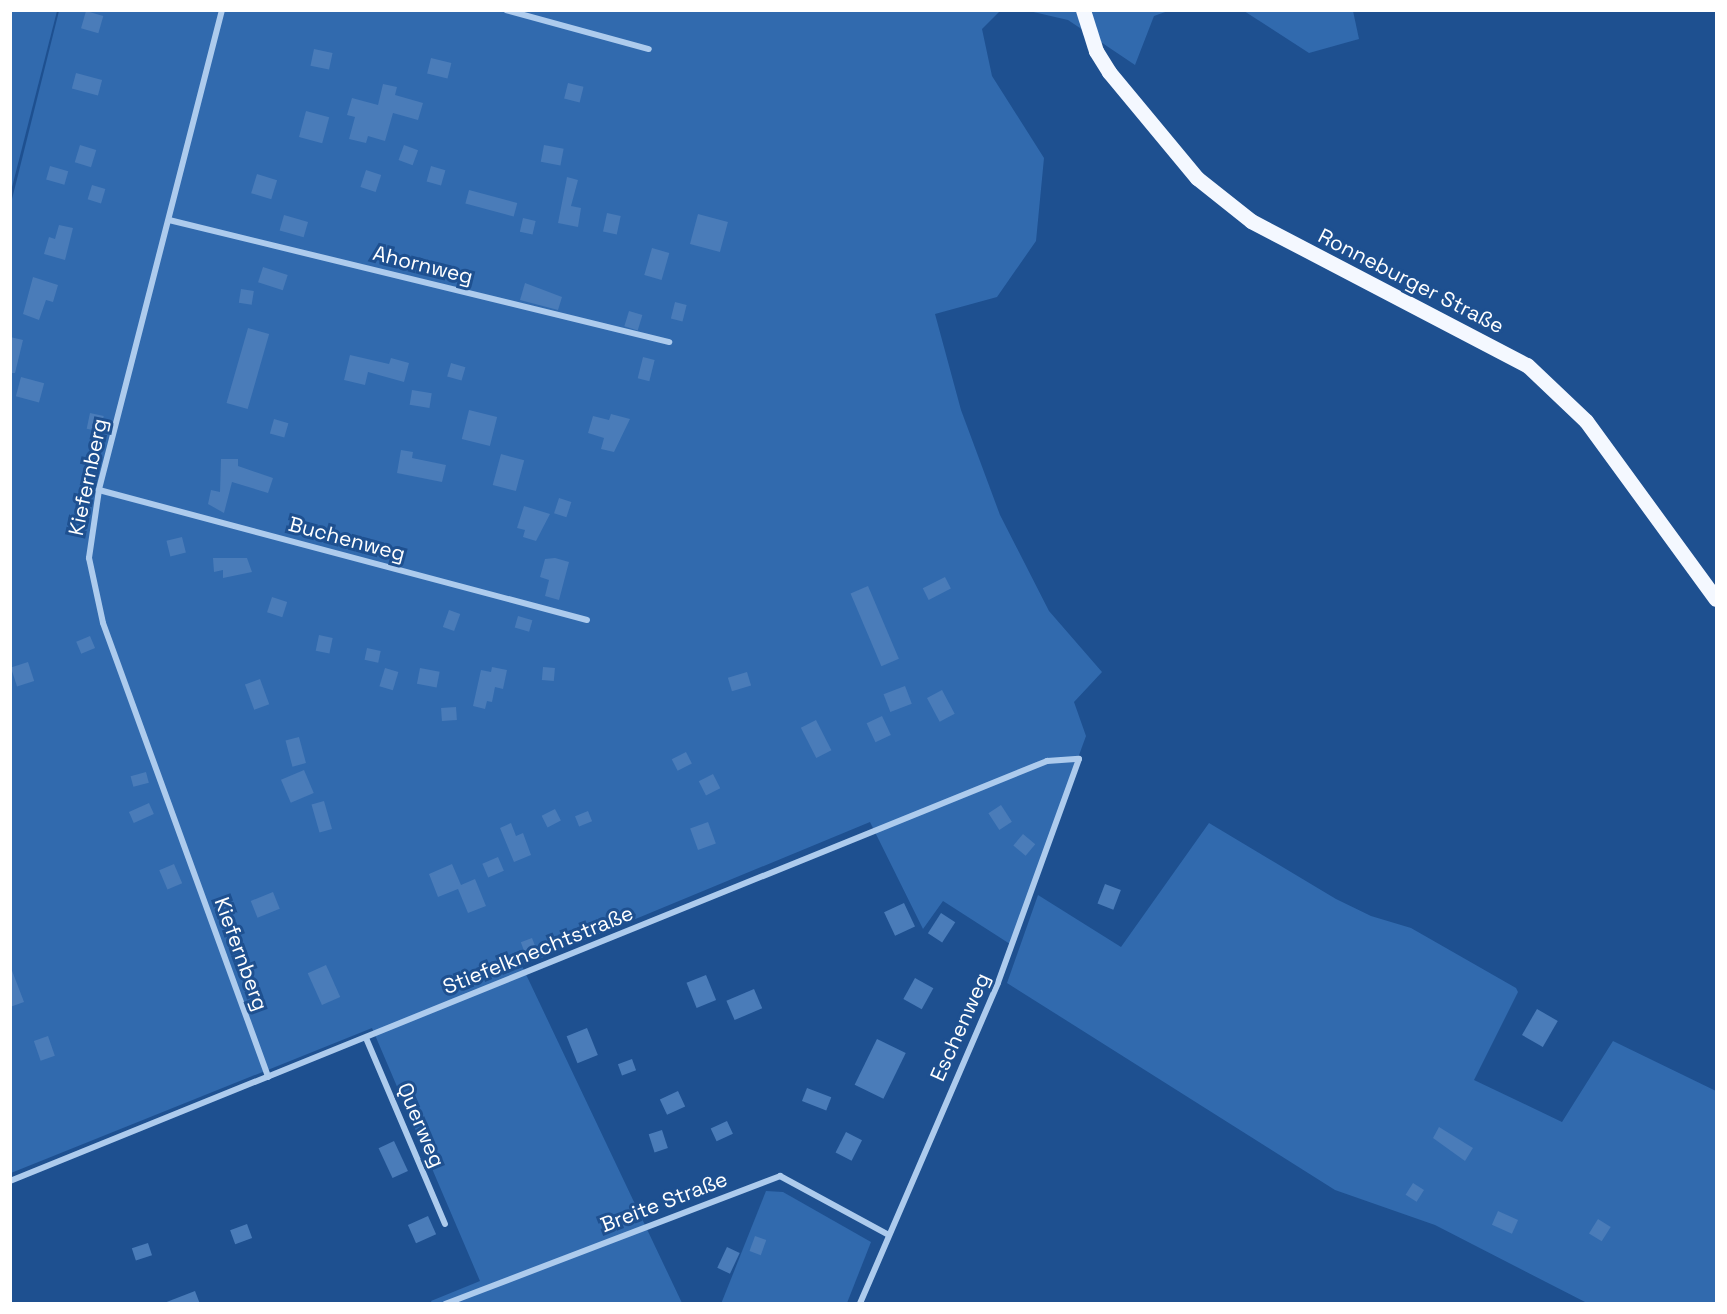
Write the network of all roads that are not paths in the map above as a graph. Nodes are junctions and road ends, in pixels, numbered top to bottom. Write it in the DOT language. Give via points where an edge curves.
graph roads {
  1 [pos="222,10"];
  2 [pos="506,10"];
  3 [pos="1083,10"];
  4 [pos="649,49"];
  5 [pos="169,220"];
  6 [pos="669,342"];
  7 [pos="99,490"];
  8 [pos="1716,599"];
  9 [pos="587,620"];
  10 [pos="1079,759"];
  11 [pos="366,1038"];
  12 [pos="268,1077"];
  13 [pos="10,1180"];
  14 [pos="445,1224"];
  15 [pos="887,1234"];
  16 [pos="445,1304"];
  17 [pos="860,1304"];
  1 -- 5 [label="street, Kiefernberg"];
  2 -- 4 [label="street"];
  3 -- 8 [label="main road, Ronneburger Straße" via="1096,51 1109,72 1197,178 1251,221 1527,366 1586,421"];
  5 -- 6 [label="street, Ahornweg"];
  5 -- 7 [label="street, Kiefernberg"];
  7 -- 9 [label="street, Buchenweg"];
  7 -- 12 [label="street, Kiefernberg" via="89,558 103,623"];
  10 -- 11 [label="street, Stiefelknechtstraße" via="1047,761"];
  10 -- 15 [label="street, Eschenweg" via="998,983"];
  11 -- 12 [label="street, Stiefelknechtstraße"];
  11 -- 14 [label="street, Querweg"];
  12 -- 13 [label="street, Stiefelknechtstraße"];
  15 -- 16 [label="street, Breite Straße" via="780,1176"];
  15 -- 17 [label="street, Eschenweg"];
}
